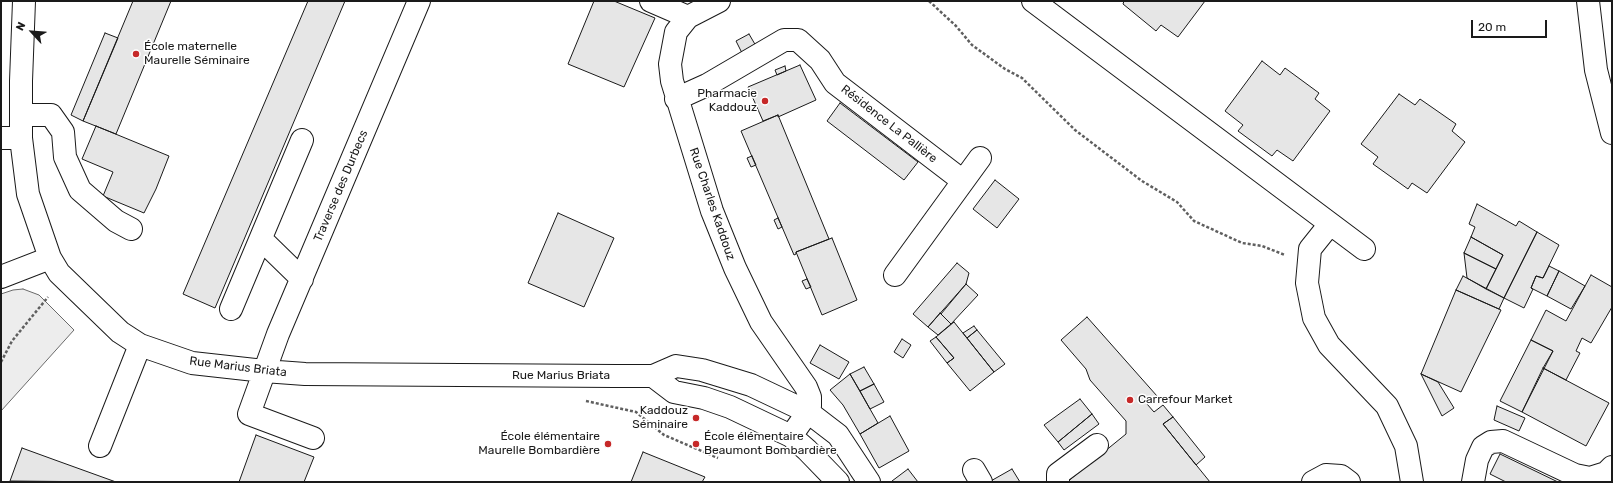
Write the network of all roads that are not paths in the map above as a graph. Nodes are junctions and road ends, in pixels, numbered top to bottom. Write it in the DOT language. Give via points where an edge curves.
graph roads {
  1 [pos="24,1"];
  2 [pos="419,1"];
  3 [pos="651,1"];
  4 [pos="719,1"];
  5 [pos="1033,1"];
  6 [pos="1588,1"];
  7 [pos="688,18"];
  8 [pos="676,99"];
  9 [pos="1608,102"];
  10 [pos="21,115"];
  11 [pos="1612,133"];
  12 [pos="11,138"];
  13 [pos="302,140"];
  14 [pos="980,158"];
  15 [pos="963,181"];
  16 [pos="1330,224"];
  17 [pos="131,229"];
  18 [pos="261,239"];
  19 [pos="1364,249"];
  20 [pos="50,258"];
  21 [pos="8,274"];
  22 [pos="895,275"];
  23 [pos="302,279"];
  24 [pos="231,309"];
  25 [pos="140,345"];
  26 [pos="264,371"];
  27 [pos="653,376"];
  28 [pos="808,412"];
  29 [pos="791,436"];
  30 [pos="313,438"];
  31 [pos="1096,445"];
  32 [pos="100,446"];
  33 [pos="1612,467"];
  34 [pos="838,482"];
  35 [pos="869,482"];
  36 [pos="1058,482"];
  37 [pos="1313,482"];
  38 [pos="1349,482"];
  39 [pos="1412,482"];
  40 [pos="1474,482"];
  1 -- 10 [label="street, Rue Marius Briata"];
  2 -- 23 [label="street, Traverse des Durbecs"];
  3 -- 7 [label="street"];
  4 -- 7 [label="street, Rue Charles Kaddouz"];
  5 -- 16 [label="street"];
  6 -- 9 [label="street" via="1596,70"];
  7 -- 8 [label="street, Rue Charles Kaddouz" via="676,32 672,45 670,64"];
  8 -- 15 [label="street, Résidence La Pallière" via="707,85 784,40 798,40 820,60 835,82"];
  8 -- 28 [label="street, Rue Charles Kaddouz" via="712,211 734,268 761,322 806,387 810,397"];
  9 -- 11 [label="street"];
  10 -- 12 [label="street, Rue Marius Briata"];
  10 -- 17 [label="street" via="51,115 63,132 65,157 80,190 116,221"];
  12 -- 20 [label="street, Rue Marius Briata"];
  13 -- 18 [label="street"];
  14 -- 15 [label="street"];
  15 -- 22 [label="street"];
  16 -- 19 [label="street"];
  16 -- 39 [label="street" via="1310,250 1307,283 1314,318 1329,345 1387,406 1406,446"];
  18 -- 23 [label="street"];
  18 -- 24 [label="street"];
  20 -- 21 [label="street"];
  20 -- 25 [label="street, Rue Marius Briata" via="59,273 120,332"];
  23 -- 26 [label="street, Traverse des Durbecs"];
  25 -- 26 [label="street, Rue Marius Briata" via="192,363"];
  25 -- 32 [label="street"];
  26 -- 27 [label="street, Rue Marius Briata" via="305,374"];
  26 -- 30 [label="street, Traverse des Durbecs" via="249,414"];
  27 -- 28 [label="street, Rue Marius Briata" via="676,366 702,370 751,385"];
  27 -- 29 [label="street" via="674,392 730,407"];
  28 -- 29 [label="street"];
  28 -- 35 [label="street" via="838,435"];
  29 -- 34 [label="street"];
  31 -- 36 [label="street" via="1058,474"];
  33 -- 40 [label="street" via="1606,473 1590,478 1575,475 1503,441 1491,442 1483,447 1476,460"];
  37 -- 38 [label="street" via="1326,475 1342,476"];
}
